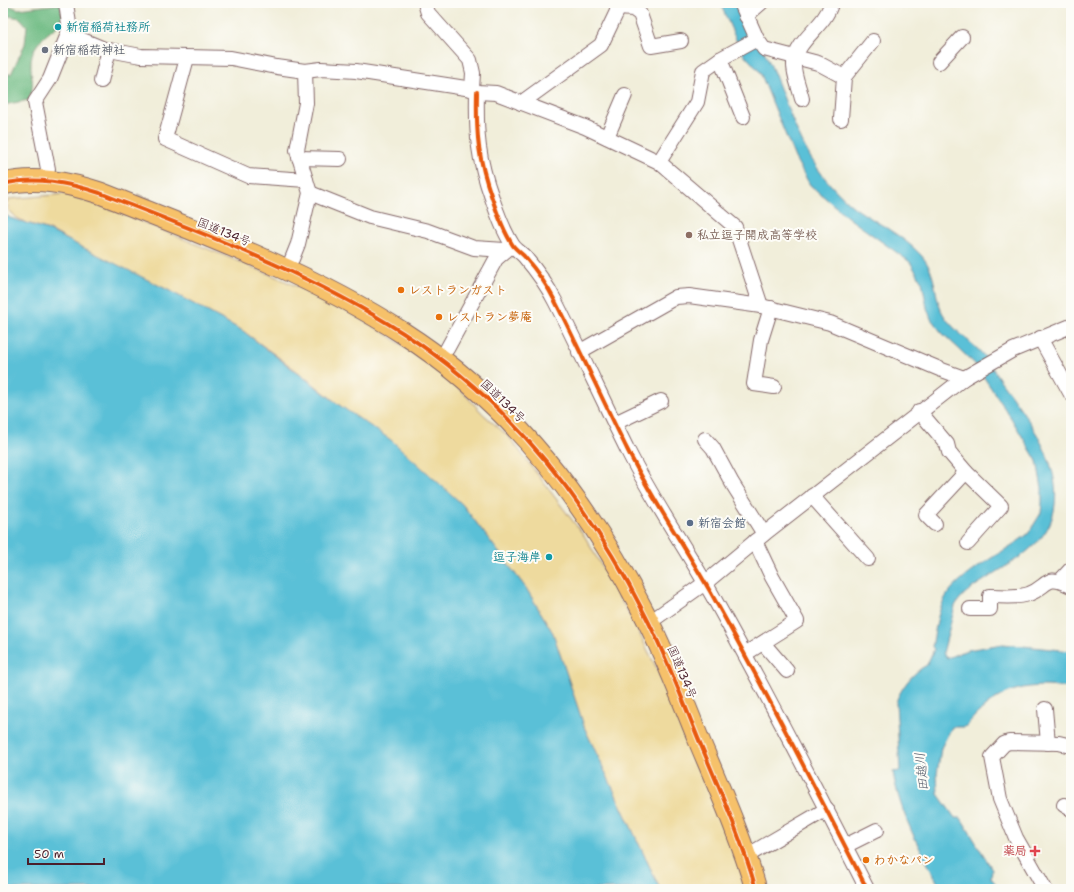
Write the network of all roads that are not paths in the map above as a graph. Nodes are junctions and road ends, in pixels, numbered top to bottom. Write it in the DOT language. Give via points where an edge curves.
graph roads {
  1 [pos="66,3"];
  2 [pos="425,3"];
  3 [pos="741,3"];
  4 [pos="761,3"];
  5 [pos="831,4"];
  6 [pos="620,5"];
  7 [pos="746,16"];
  8 [pos="68,34"];
  9 [pos="962,37"];
  10 [pos="756,40"];
  11 [pos="681,41"];
  12 [pos="873,41"];
  13 [pos="108,50"];
  14 [pos="187,58"];
  15 [pos="795,58"];
  16 [pos="720,59"];
  17 [pos="939,62"];
  18 [pos="305,70"];
  19 [pos="844,77"];
  20 [pos="101,82"];
  21 [pos="474,91"];
  22 [pos="625,95"];
  23 [pos="802,99"];
  24 [pos="521,103"];
  25 [pos="743,117"];
  26 [pos="841,119"];
  27 [pos="607,137"];
  28 [pos="299,158"];
  29 [pos="340,159"];
  30 [pos="660,162"];
  31 [pos="47,174"];
  32 [pos="306,180"];
  33 [pos="3,184"];
  34 [pos="310,193"];
  35 [pos="509,248"];
  36 [pos="292,259"];
  37 [pos="766,307"];
  38 [pos="1071,326"];
  39 [pos="1040,338"];
  40 [pos="447,350"];
  41 [pos="579,352"];
  42 [pos="964,378"];
  43 [pos="774,387"];
  44 [pos="1070,388"];
  45 [pos="661,401"];
  46 [pos="919,411"];
  47 [pos="615,423"];
  48 [pos="704,439"];
  49 [pos="966,472"];
  50 [pos="812,496"];
  51 [pos="935,524"];
  52 [pos="760,537"];
  53 [pos="968,543"];
  54 [pos="868,559"];
  55 [pos="1071,569"];
  56 [pos="705,583"];
  57 [pos="1066,583"];
  58 [pos="970,609"];
  59 [pos="657,617"];
  60 [pos="763,643"];
  61 [pos="745,654"];
  62 [pos="787,671"];
  63 [pos="1045,709"];
  64 [pos="1048,742"];
  65 [pos="1071,746"];
  66 [pos="827,809"];
  67 [pos="877,830"];
  68 [pos="845,846"];
  69 [pos="745,857"];
  70 [pos="756,889"];
  71 [pos="867,889"];
  72 [pos="1045,889"];
  1 -- 8 [label="street"];
  2 -- 21 [label="street" via="428,13 470,60"];
  3 -- 7 [label="street"];
  4 -- 7 [label="street"];
  5 -- 15 [label="street" via="828,14 809,34"];
  6 -- 11 [label="street" via="640,14 651,46"];
  6 -- 24 [label="street" via="601,45"];
  7 -- 10 [label="street"];
  8 -- 13 [label="street"];
  8 -- 31 [label="street" via="50,79 35,102"];
  9 -- 17 [label="street"];
  10 -- 15 [label="street" via="764,49"];
  10 -- 16 [label="street"];
  12 -- 19 [label="street"];
  13 -- 14 [label="street" via="141,56"];
  13 -- 20 [label="street"];
  14 -- 18 [label="street" via="231,58"];
  14 -- 32 [label="street" via="165,139 248,176"];
  15 -- 19 [label="street" via="818,63"];
  15 -- 23 [label="street" via="793,65"];
  16 -- 25 [label="street"];
  16 -- 30 [label="street" via="703,71 697,102"];
  18 -- 21 [label="street" via="356,71"];
  18 -- 28 [label="street" via="306,103 297,150"];
  19 -- 26 [label="street"];
  21 -- 24 [label="street" via="496,93"];
  21 -- 35 [label="street" via="477,143 482,169"];
  22 -- 27 [label="street"];
  24 -- 27 [label="street"];
  27 -- 30 [label="street"];
  28 -- 29 [label="street"];
  28 -- 32 [label="street"];
  30 -- 37 [label="street" via="736,227"];
  32 -- 34 [label="street"];
  33 -- 69 [label="highway, 国道134号" via="41,181 78,186 260,257 336,294 402,332 436,356 492,403 552,467 593,525 628,584 670,669"];
  34 -- 35 [label="street" via="370,217 428,231 474,248"];
  34 -- 36 [label="street"];
  35 -- 40 [label="street" via="496,259"];
  35 -- 41 [label="street" via="524,255 549,290"];
  37 -- 41 [label="street" via="689,296 676,297"];
  37 -- 42 [label="street" via="830,323"];
  37 -- 43 [label="street" via="754,384"];
  38 -- 39 [label="street"];
  39 -- 42 [label="street" via="991,361"];
  39 -- 44 [label="street"];
  41 -- 47 [label="street"];
  42 -- 46 [label="street"];
  45 -- 47 [label="street"];
  46 -- 49 [label="street" via="947,444 949,452"];
  46 -- 50 [label="street"];
  47 -- 56 [label="street" via="628,452"];
  48 -- 52 [label="street" via="713,448"];
  49 -- 51 [label="street" via="926,515"];
  49 -- 53 [label="street" via="1001,506"];
  50 -- 52 [label="street"];
  50 -- 54 [label="street"];
  52 -- 56 [label="street"];
  52 -- 60 [label="street" via="772,577 797,621"];
  55 -- 57 [label="street"];
  56 -- 59 [label="street"];
  56 -- 61 [label="street"];
  57 -- 58 [label="street" via="1048,580 1029,594 990,596 990,609"];
  60 -- 61 [label="street"];
  60 -- 62 [label="street"];
  61 -- 66 [label="street"];
  63 -- 64 [label="street"];
  64 -- 65 [label="street"];
  64 -- 72 [label="street" via="1009,742 992,757 1000,799 1016,838"];
  66 -- 68 [label="street"];
  66 -- 69 [label="street"];
  67 -- 68 [label="street"];
  68 -- 71 [label="street"];
  69 -- 70 [label="highway, 国道134号"];
}
